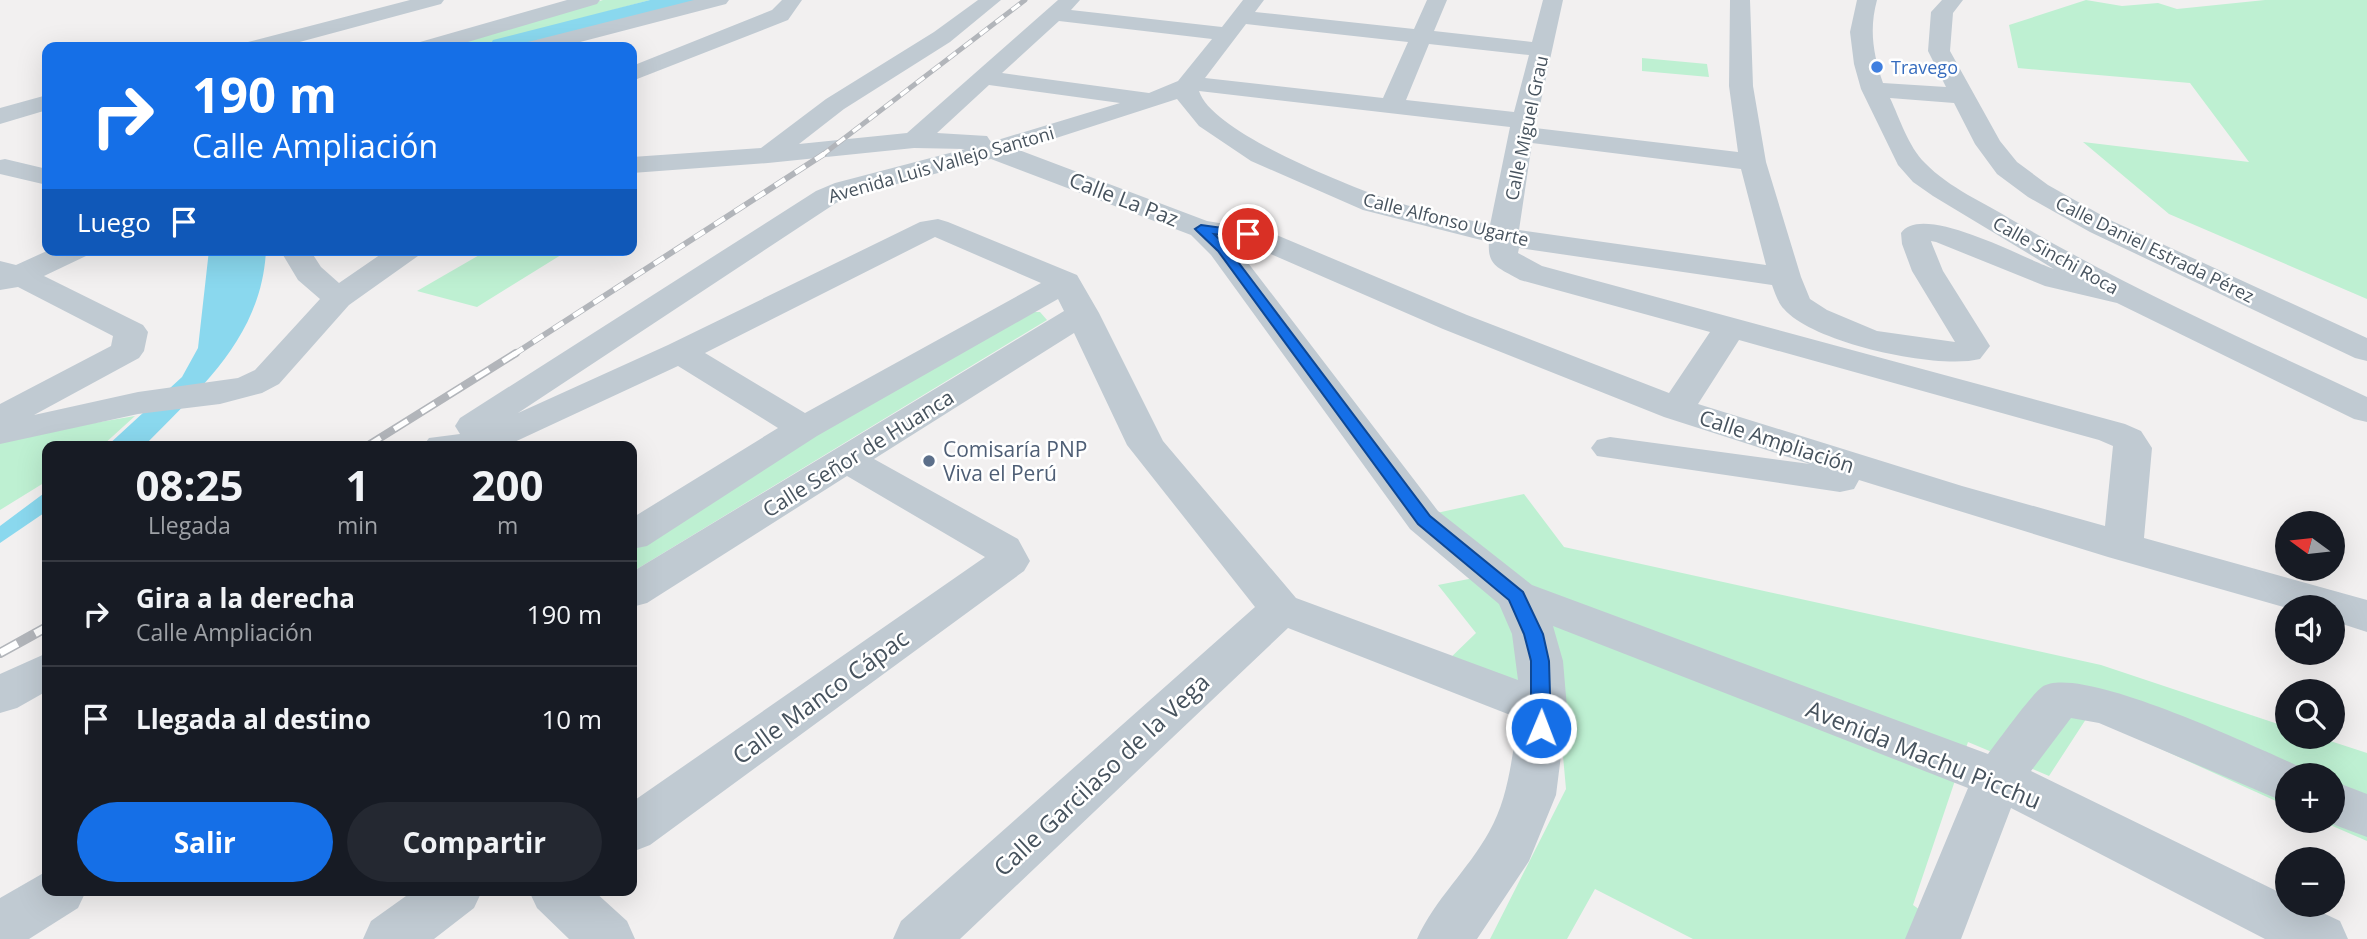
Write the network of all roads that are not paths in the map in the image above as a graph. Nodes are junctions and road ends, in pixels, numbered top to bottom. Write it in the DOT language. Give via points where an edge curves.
graph roads {
  1 [pos="590,0"];
  2 [pos="719,0"];
  3 [pos="792,0"];
  4 [pos="1437,0"];
  5 [pos="1553,0"];
  6 [pos="1867,0"];
  7 [pos="1953,0"];
  8 [pos="982,1"];
  9 [pos="1735,1"];
  10 [pos="427,2"];
  11 [pos="1062,7"];
  12 [pos="1242,17"];
  13 [pos="505,25"];
  14 [pos="1422,37"];
  15 [pos="275,42"];
  16 [pos="446,42"];
  17 [pos="556,42"];
  18 [pos="1543,50"];
  19 [pos="637,72"];
  20 [pos="986,78"];
  21 [pos="1188,84"];
  22 [pos="1873,89"];
  23 [pos="1962,96"];
  24 [pos="1154,100"];
  25 [pos="42,103"];
  26 [pos="1391,107"];
  27 [pos="0,116"];
  28 [pos="42,126"];
  29 [pos="1523,128"];
  30 [pos="914,140"];
  31 [pos="1002,147"];
  32 [pos="768,155"];
  33 [pos="1753,162"];
  34 [pos="637,165"];
  35 [pos="5,167"];
  36 [pos="42,176"];
  37 [pos="1201,229"];
  38 [pos="1503,247"];
  39 [pos="59,256"];
  40 [pos="299,256"];
  41 [pos="398,256"];
  42 [pos="7,276"];
  43 [pos="1785,277"];
  44 [pos="2128,295"];
  45 [pos="338,298"];
  46 [pos="1075,298"];
  47 [pos="1731,326"];
  48 [pos="2367,351"];
  49 [pos="680,352"];
  50 [pos="1678,409"];
  51 [pos="2367,411"];
  52 [pos="0,418"];
  53 [pos="804,428"];
  54 [pos="0,433"];
  55 [pos="450,441"];
  56 [pos="487,441"];
  57 [pos="1610,447"];
  58 [pos="847,460"];
  59 [pos="1948,495"];
  60 [pos="637,533"];
  61 [pos="2123,547"];
  62 [pos="637,589"];
  63 [pos="1517,596"];
  64 [pos="1281,609"];
  65 [pos="2367,615"];
  66 [pos="42,673"];
  67 [pos="0,695"];
  68 [pos="1543,708"];
  69 [pos="1997,778"];
  70 [pos="2275,778"];
  71 [pos="2345,807"];
  72 [pos="2367,816"];
  73 [pos="637,826"];
  74 [pos="51,896"];
  75 [pos="448,896"];
  76 [pos="561,896"];
  77 [pos="0,927"];
  78 [pos="391,939"];
  79 [pos="607,939"];
  80 [pos="921,939"];
  81 [pos="1445,939"];
  82 [pos="1933,939"];
  83 [pos="2320,939"];
  1 -- 13 [label="street"];
  2 -- 17 [label="street"];
  3 -- 19 [label="street" via="780,15"];
  4 -- 14 [label="street"];
  5 -- 18 [label="street, Calle Miguel Grau"];
  6 -- 22 [label="street, Calle Sinchi Roca" via="1860,17"];
  7 -- 23 [label="street, Calle Daniel Estrada Pérez" via="1942,12 1939,51"];
  8 -- 32 [label="street" via="942,37 835,104"];
  9 -- 33 [label="street"];
  10 -- 13 [label="street"];
  10 -- 15 [label="street"];
  11 -- 12 [label="street"];
  11 -- 20 [label="street"];
  12 -- 14 [label="street"];
  12 -- 21 [label="street, Avenida Luis Vallejo Santoni"];
  13 -- 16 [label="street"];
  14 -- 18 [label="street"];
  14 -- 26 [label="street"];
  18 -- 29 [label="street, Calle Miguel Grau"];
  20 -- 24 [label="street"];
  20 -- 30 [label="street"];
  21 -- 24 [label="street, Avenida Luis Vallejo Santoni"];
  21 -- 26 [label="street"];
  21 -- 38 [label="street, Calle Alfonso Ugarte" via="1187,96 1208,121 1261,155 1373,204"];
  22 -- 23 [label="street"];
  22 -- 44 [label="street, Calle Sinchi Roca" via="1907,159 1931,182 2022,239"];
  23 -- 48 [label="street, Calle Daniel Estrada Pérez" via="1994,152 2038,191 2100,226"];
  24 -- 31 [label="street, Avenida Luis Vallejo Santoni"];
  25 -- 27 [label="street"];
  26 -- 29 [label="street"];
  27 -- 28 [label="street"];
  29 -- 33 [label="street"];
  29 -- 38 [label="street, Calle Miguel Grau"];
  30 -- 31 [label="street"];
  30 -- 32 [label="street"];
  31 -- 37 [label="street, Calle La Paz"];
  31 -- 55 [label="street, Avenida Luis Vallejo Santoni" via="826,197"];
  32 -- 34 [label="street"];
  33 -- 43 [label="street"];
  35 -- 36 [label="street"];
  37 -- 50 [label="street, Calle Ampliación" via="1257,237 1455,322"];
  37 -- 63 [label="street, Calle La Paz" via="1222,249 1424,520"];
  38 -- 43 [label="street, Calle Alfonso Ugarte"];
  38 -- 47 [label="street" via="1531,272"];
  39 -- 42 [label="street"];
  40 -- 45 [label="street"];
  41 -- 45 [label="street"];
  42 -- 52 [label="street" via="131,332 127,351"];
  43 -- 44 [label="street" via="1796,304 1815,317 1881,343 1957,353 1973,346 1940,295 1916,233 1943,234 2064,284"];
  44 -- 51 [label="street, Calle Sinchi Roca"];
  45 -- 54 [label="street" via="267,377 250,386 138,403"];
  46 -- 49 [label="street" via="930,228"];
  46 -- 53 [label="street, Calle Señor de Huanca"];
  46 -- 58 [label="street, Calle Señor de Huanca"];
  46 -- 64 [label="street" via="1146,445"];
  47 -- 50 [label="street"];
  47 -- 61 [label="street" via="2128,439 2133,448"];
  49 -- 53 [label="street"];
  49 -- 56 [label="street"];
  50 -- 59 [label="street, Calle Ampliación"];
  53 -- 60 [label="street, Calle Señor de Huanca"];
  57 -- 59 [label="street"];
  58 -- 62 [label="street, Calle Señor de Huanca"];
  58 -- 73 [label="street, Calle Manco Cápac" via="1003,550 1009,561"];
  59 -- 61 [label="street, Calle Ampliación"];
  61 -- 65 [label="street, Calle Ampliación"];
  63 -- 68 [label="street, Calle La Paz" via="1534,634"];
  63 -- 69 [label="street, Avenida Machu Picchu"];
  64 -- 68 [label="street"];
  64 -- 80 [label="street, Calle Garcilaso de la Vega"];
  66 -- 67 [label="street"];
  68 -- 81 [label="street, Calle La Paz" via="1531,795 1521,820 1510,845"];
  69 -- 70 [label="street" via="2059,700 2110,708"];
  69 -- 82 [label="street"];
  69 -- 83 [label="street, Avenida Machu Picchu"];
  71 -- 72 [label="street"];
  74 -- 77 [label="street"];
  75 -- 78 [label="street"];
  76 -- 79 [label="street"];
}
